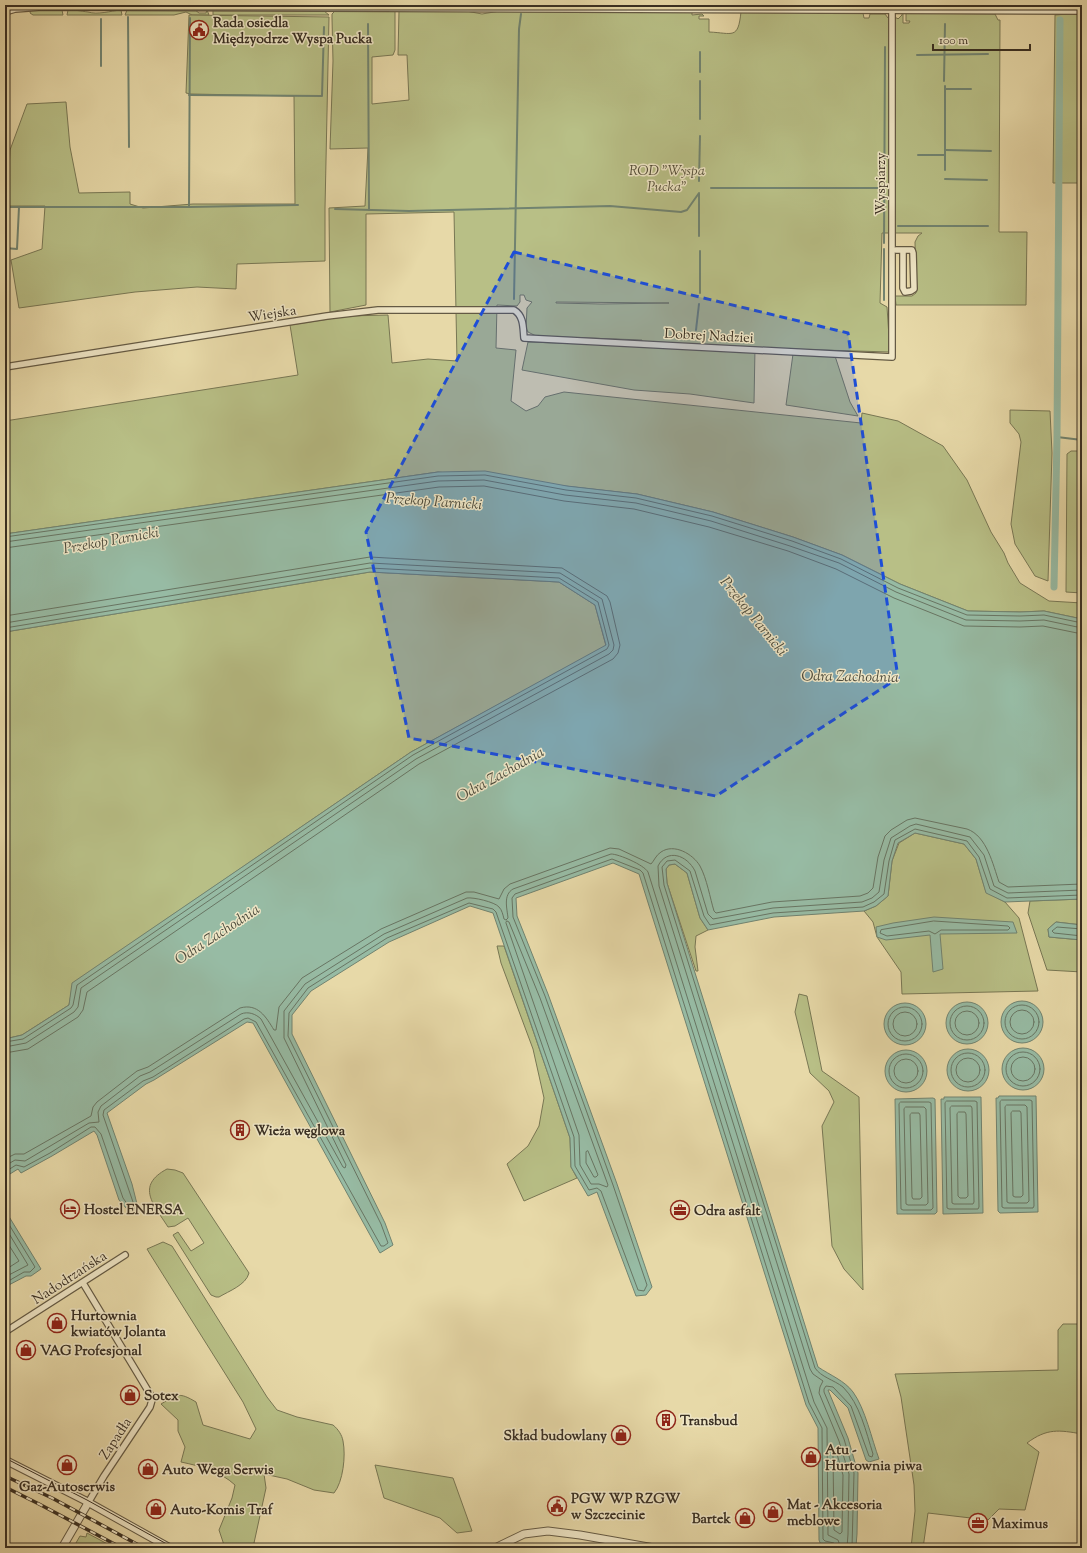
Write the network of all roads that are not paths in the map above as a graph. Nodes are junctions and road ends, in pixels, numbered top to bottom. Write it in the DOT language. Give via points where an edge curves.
graph roads {
  1 [pos="263,7"];
  2 [pos="892,10"];
  3 [pos="1082,11"];
  4 [pos="5,12"];
  5 [pos="896,250"];
  6 [pos="902,250"];
  7 [pos="524,338"];
  8 [pos="892,357"];
  9 [pos="5,368"];
  10 [pos="125,1255"];
  11 [pos="83,1283"];
  12 [pos="5,1332"];
  13 [pos="5,1460"];
  14 [pos="88,1503"];
  15 [pos="62,1548"];
  16 [pos="170,1548"];
  17 [pos="495,1548"];
  18 [pos="654,1548"];
  1 -- 2 [label="street"];
  1 -- 4 [label="street" via="30,7"];
  2 -- 3 [label="street"];
  2 -- 8 [label="street, Wyspiarzy"];
  5 -- 6 [label="street"];
  6 -- 6 [label="street" via="903,288 905,292 911,292 914,288 914,253 912,249"];
  7 -- 8 [label="street, Dobrej Nadziei"];
  7 -- 9 [label="street, Wiejska" via="522,320 514,310 374,310"];
  10 -- 11 [label="street, Nadodrzańska"];
  11 -- 12 [label="street, Nadodrzańska"];
  11 -- 14 [label="street, Zapadła" via="152,1400"];
  13 -- 14 [label="street"];
  14 -- 15 [label="street"];
  14 -- 16 [label="street"];
  17 -- 18 [label="street" via="524,1534 548,1531"];
}
